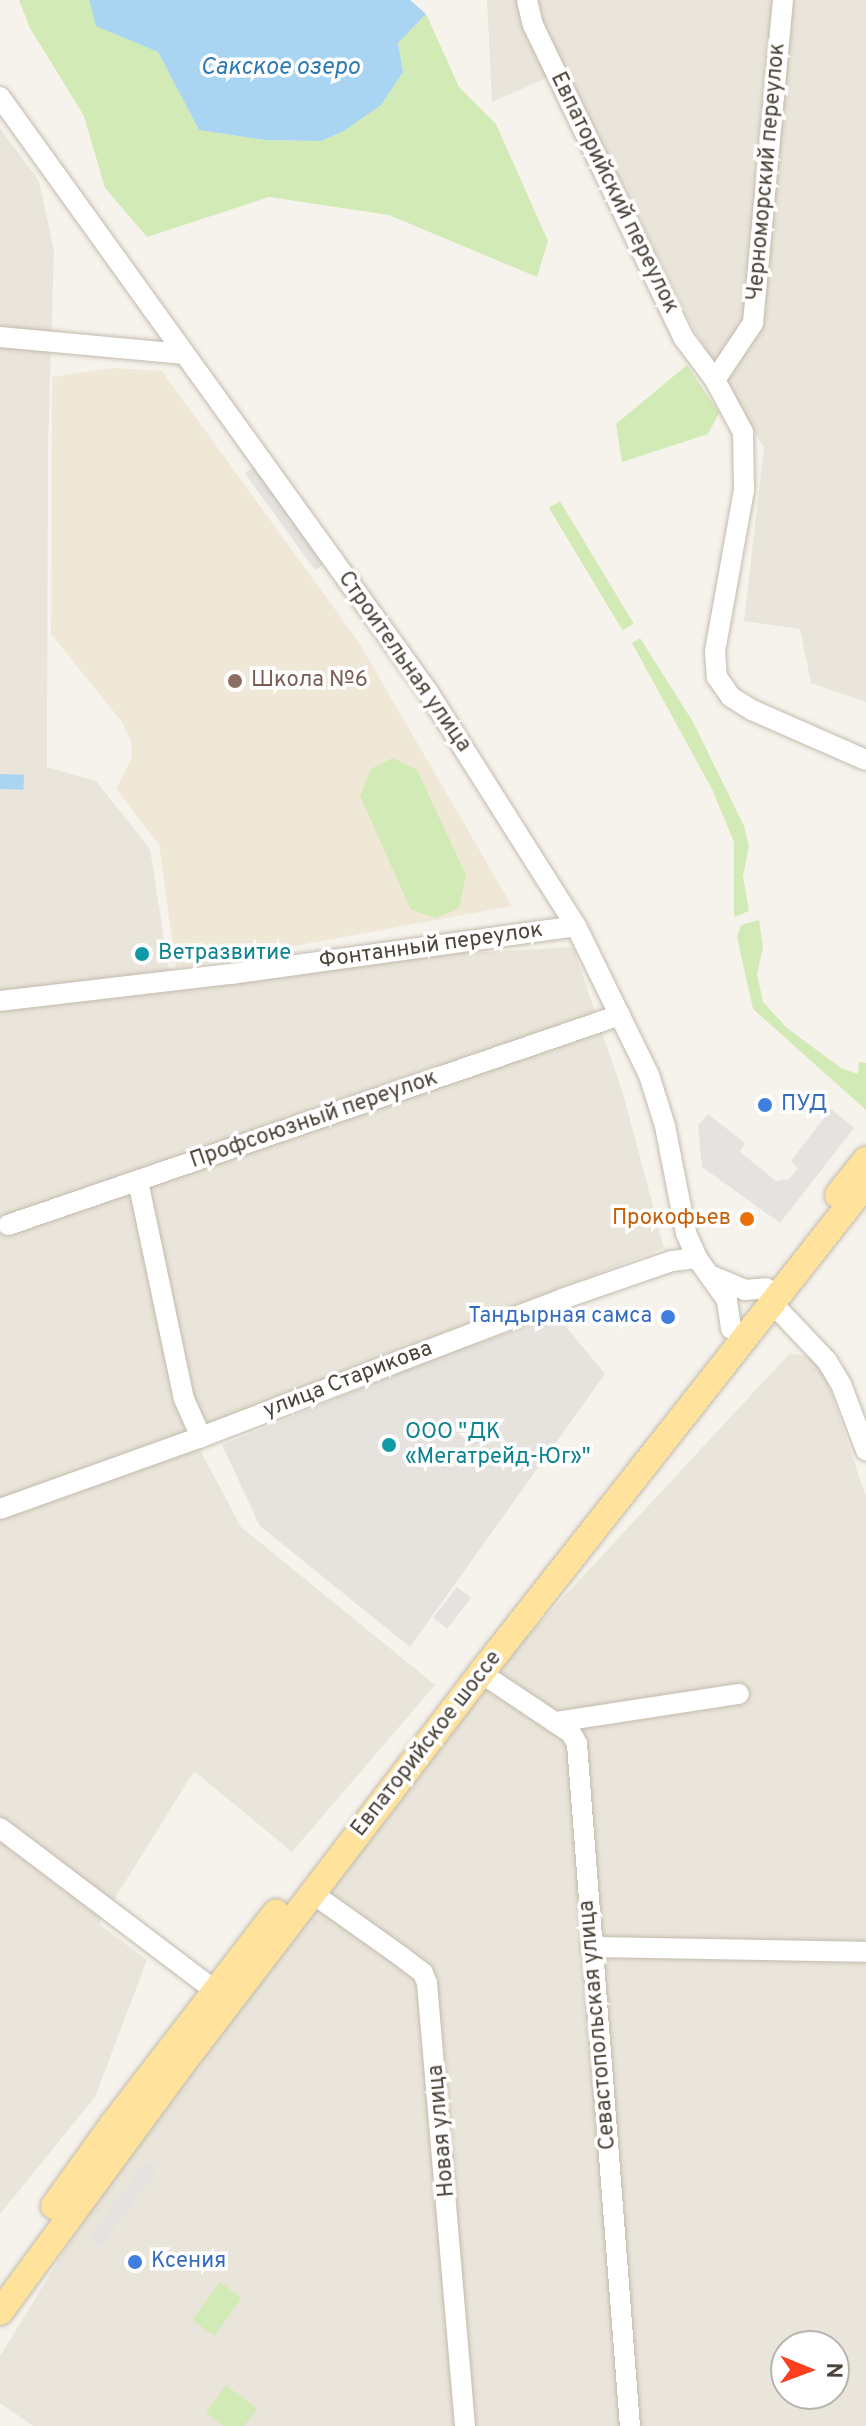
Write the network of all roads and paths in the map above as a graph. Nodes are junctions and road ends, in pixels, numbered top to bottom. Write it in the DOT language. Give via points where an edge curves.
graph roads {
  1 [pos="527,0"];
  2 [pos="783,0"];
  3 [pos="0,97"];
  4 [pos="0,337"];
  5 [pos="182,354"];
  6 [pos="715,380"];
  7 [pos="865,756"];
  8 [pos="576,926"];
  9 [pos="0,1001"];
  10 [pos="620,1015"];
  11 [pos="866,1160"];
  12 [pos="138,1181"];
  13 [pos="866,1184"];
  14 [pos="8,1225"];
  15 [pos="697,1258"];
  16 [pos="712,1276"];
  17 [pos="770,1296"];
  18 [pos="731,1329"];
  19 [pos="201,1437"];
  20 [pos="866,1450"];
  21 [pos="0,1509"];
  22 [pos="481,1673"];
  23 [pos="739,1694"];
  24 [pos="555,1722"];
  25 [pos="0,1828"];
  26 [pos="312,1893"];
  27 [pos="591,1947"];
  28 [pos="866,1952"];
  29 [pos="214,1990"];
  30 [pos="0,2282"];
  31 [pos="0,2312"];
  32 [pos="465,2426"];
  33 [pos="630,2426"];
  1 -- 6 [label="street, Евпаторийский переулок" via="533,25 683,337"];
  2 -- 6 [label="street, Черноморский переулок" via="753,323"];
  3 -- 5 [label="street, Строительная улица"];
  4 -- 5 [label="street"];
  5 -- 8 [label="street, Строительная улица" via="428,692"];
  6 -- 7 [label="street, Евпаторийский переулок" via="739,420 745,458 715,651 717,677 731,697 752,710"];
  8 -- 9 [label="street, Фонтанный переулок"];
  8 -- 10 [label="street, Строительная улица"];
  10 -- 12 [label="street, Профсоюзный переулок"];
  10 -- 15 [label="street, Строительная улица" via="649,1075 686,1233"];
  11 -- 17 [label="main road, Евпаторийское шоссе"];
  12 -- 14 [label="street, Профсоюзный переулок"];
  12 -- 19 [label="street" via="184,1399"];
  13 -- 17 [label="main road, Евпаторийское шоссе"];
  15 -- 16 [label="street, Строительная улица"];
  15 -- 19 [label="street, улица Старикова" via="672,1261 562,1299"];
  16 -- 17 [label="street"];
  16 -- 18 [label="street, Строительная улица" via="727,1300"];
  17 -- 18 [label="main road, Евпаторийское шоссе"];
  17 -- 20 [label="street" via="827,1361"];
  17 -- 22 [label="main road, Евпаторийское шоссе"];
  18 -- 29 [label="main road, Евпаторийское шоссе"];
  19 -- 21 [label="street, улица Старикова"];
  22 -- 24 [label="street, Севастопольская улица"];
  22 -- 26 [label="main road, Евпаторийское шоссе"];
  23 -- 24 [label="street"];
  24 -- 27 [label="street, Севастопольская улица" via="577,1744"];
  25 -- 29 [label="street"];
  26 -- 31 [label="main road, Евпаторийское шоссе"];
  26 -- 32 [label="street, Новая улица" via="423,1973 427,1983"];
  27 -- 28 [label="street"];
  27 -- 33 [label="street, Севастопольская улица"];
  29 -- 30 [label="main road, Евпаторийское шоссе"];
}
